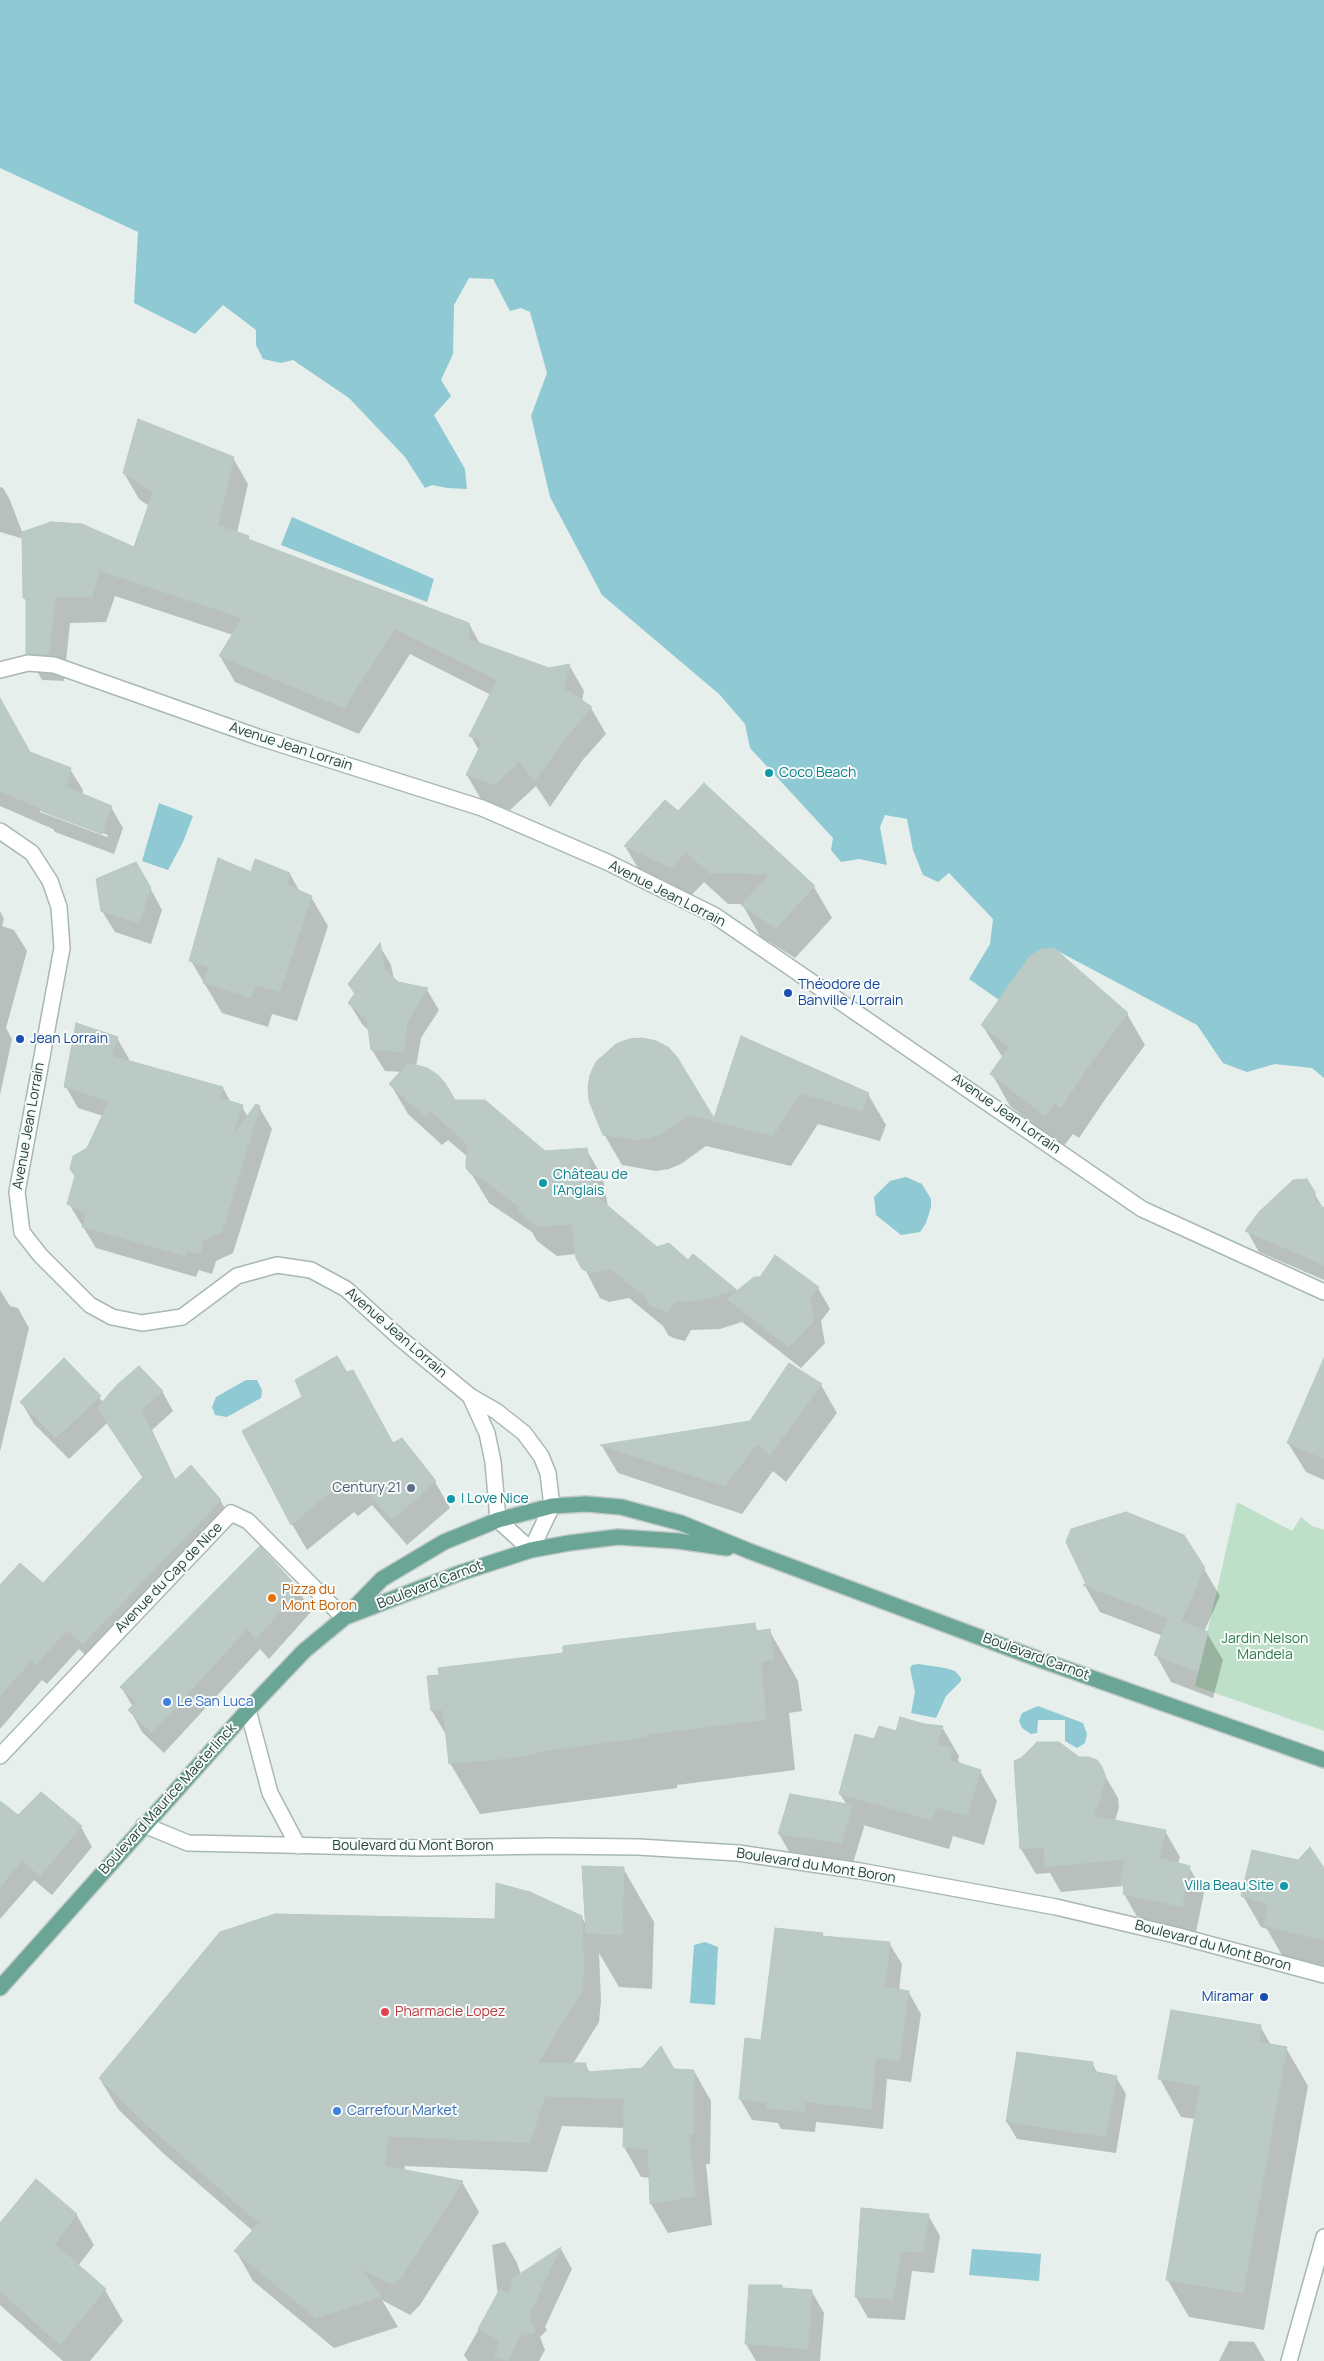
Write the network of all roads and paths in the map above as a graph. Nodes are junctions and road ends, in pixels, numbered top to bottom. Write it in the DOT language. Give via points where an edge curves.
graph roads {
  1 [pos="0,670"];
  2 [pos="0,831"];
  3 [pos="1324,1292"];
  4 [pos="470,1396"];
  5 [pos="552,1506"];
  6 [pos="498,1520"];
  7 [pos="531,1550"];
  8 [pos="749,1550"];
  9 [pos="344,1618"];
  10 [pos="248,1710"];
  11 [pos="0,1756"];
  12 [pos="1324,1760"];
  13 [pos="144,1825"];
  14 [pos="298,1846"];
  15 [pos="1324,1975"];
  16 [pos="0,1988"];
  17 [pos="1324,2237"];
  18 [pos="1289,2361"];
  1 -- 3 [label="street, Avenue Jean Lorrain" via="28,663 54,666 258,737 482,808 607,862 714,915 1142,1209"];
  2 -- 4 [label="street, Avenue Jean Lorrain" via="32,854 50,881 59,907 62,948 17,1192 22,1232 40,1256 90,1305 112,1317 142,1323 182,1317 237,1276 277,1265 311,1270 346,1289"];
  4 -- 5 [label="street, Avenue Jean Lorrain" via="496,1411 524,1434 541,1456 548,1474"];
  4 -- 6 [label="street, Avenue Jean Lorrain" via="487,1433"];
  5 -- 6 [label="main road, Boulevard Carnot"];
  5 -- 7 [label="street"];
  5 -- 8 [label="main road, Boulevard Carnot" via="621,1507 681,1523"];
  6 -- 7 [label="street"];
  6 -- 9 [label="main road, Boulevard Carnot" via="444,1542 382,1579"];
  7 -- 8 [label="main road, Boulevard Carnot" via="618,1537"];
  7 -- 9 [label="main road, Boulevard Carnot" via="460,1572"];
  8 -- 12 [label="main road, Boulevard Carnot" via="1038,1659"];
  9 -- 10 [label="main road, Boulevard Maurice Maeterlinck" via="304,1651"];
  9 -- 11 [label="street, Avenue du Cap de Nice" via="248,1520 231,1513"];
  10 -- 13 [label="main road, Boulevard Maurice Maeterlinck"];
  10 -- 14 [label="street" via="270,1793"];
  13 -- 14 [label="street, Boulevard du Mont Boron" via="188,1843"];
  13 -- 16 [label="main road, Boulevard Maurice Maeterlinck"];
  14 -- 15 [label="street, Boulevard du Mont Boron" via="638,1847 738,1853 860,1871 1056,1907"];
  17 -- 18 [label="street"];
}
